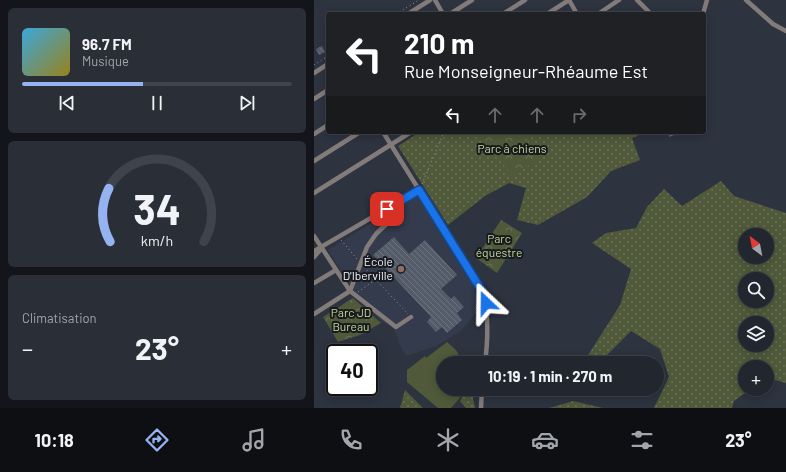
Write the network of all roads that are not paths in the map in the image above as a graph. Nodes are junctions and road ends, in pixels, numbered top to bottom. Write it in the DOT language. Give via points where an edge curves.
graph roads {
  1 [pos="430,0"];
  2 [pos="435,0"];
  3 [pos="472,0"];
  4 [pos="525,0"];
  5 [pos="569,0"];
  6 [pos="619,0"];
  7 [pos="637,0"];
  8 [pos="707,0"];
  9 [pos="746,0"];
  10 [pos="411,12"];
  11 [pos="442,12"];
  12 [pos="453,12"];
  13 [pos="506,12"];
  14 [pos="550,12"];
  15 [pos="577,12"];
  16 [pos="601,12"];
  17 [pos="649,12"];
  18 [pos="704,12"];
  19 [pos="786,31"];
  20 [pos="326,65"];
  21 [pos="314,73"];
  22 [pos="326,91"];
  23 [pos="314,99"];
  24 [pos="326,126"];
  25 [pos="314,134"];
  26 [pos="357,134"];
  27 [pos="384,134"];
  28 [pos="408,134"];
  29 [pos="391,144"];
  30 [pos="314,161"];
  31 [pos="419,190"];
  32 [pos="314,193"];
  33 [pos="399,202"];
  34 [pos="314,236"];
  35 [pos="322,248"];
  36 [pos="314,251"];
  37 [pos="314,257"];
  38 [pos="336,270"];
  39 [pos="314,283"];
  40 [pos="352,293"];
  41 [pos="314,314"];
  42 [pos="411,317"];
  43 [pos="485,356"];
  44 [pos="482,396"];
  45 [pos="481,408"];
  1 -- 10 [label="street"];
  2 -- 11 [label="street"];
  3 -- 12 [label="street"];
  4 -- 13 [label="street"];
  5 -- 14 [label="street"];
  5 -- 15 [label="street"];
  6 -- 16 [label="street"];
  7 -- 17 [label="street"];
  8 -- 18 [label="street"];
  9 -- 19 [label="street" via="773,24"];
  20 -- 21 [label="street"];
  22 -- 23 [label="street"];
  24 -- 25 [label="street"];
  26 -- 30 [label="street"];
  27 -- 29 [label="street"];
  28 -- 29 [label="street"];
  29 -- 31 [label="street"];
  29 -- 32 [label="street"];
  31 -- 33 [label="street"];
  31 -- 43 [label="street" via="482,291 486,303"];
  33 -- 35 [label="street"];
  33 -- 40 [label="street" via="399,212 376,234 367,247"];
  34 -- 35 [label="street"];
  35 -- 36 [label="street"];
  35 -- 37 [label="street"];
  35 -- 38 [label="street"];
  38 -- 39 [label="street"];
  38 -- 40 [label="street"];
  40 -- 41 [label="street"];
  40 -- 42 [label="street" via="396,327"];
  44 -- 45 [label="street"];
}
